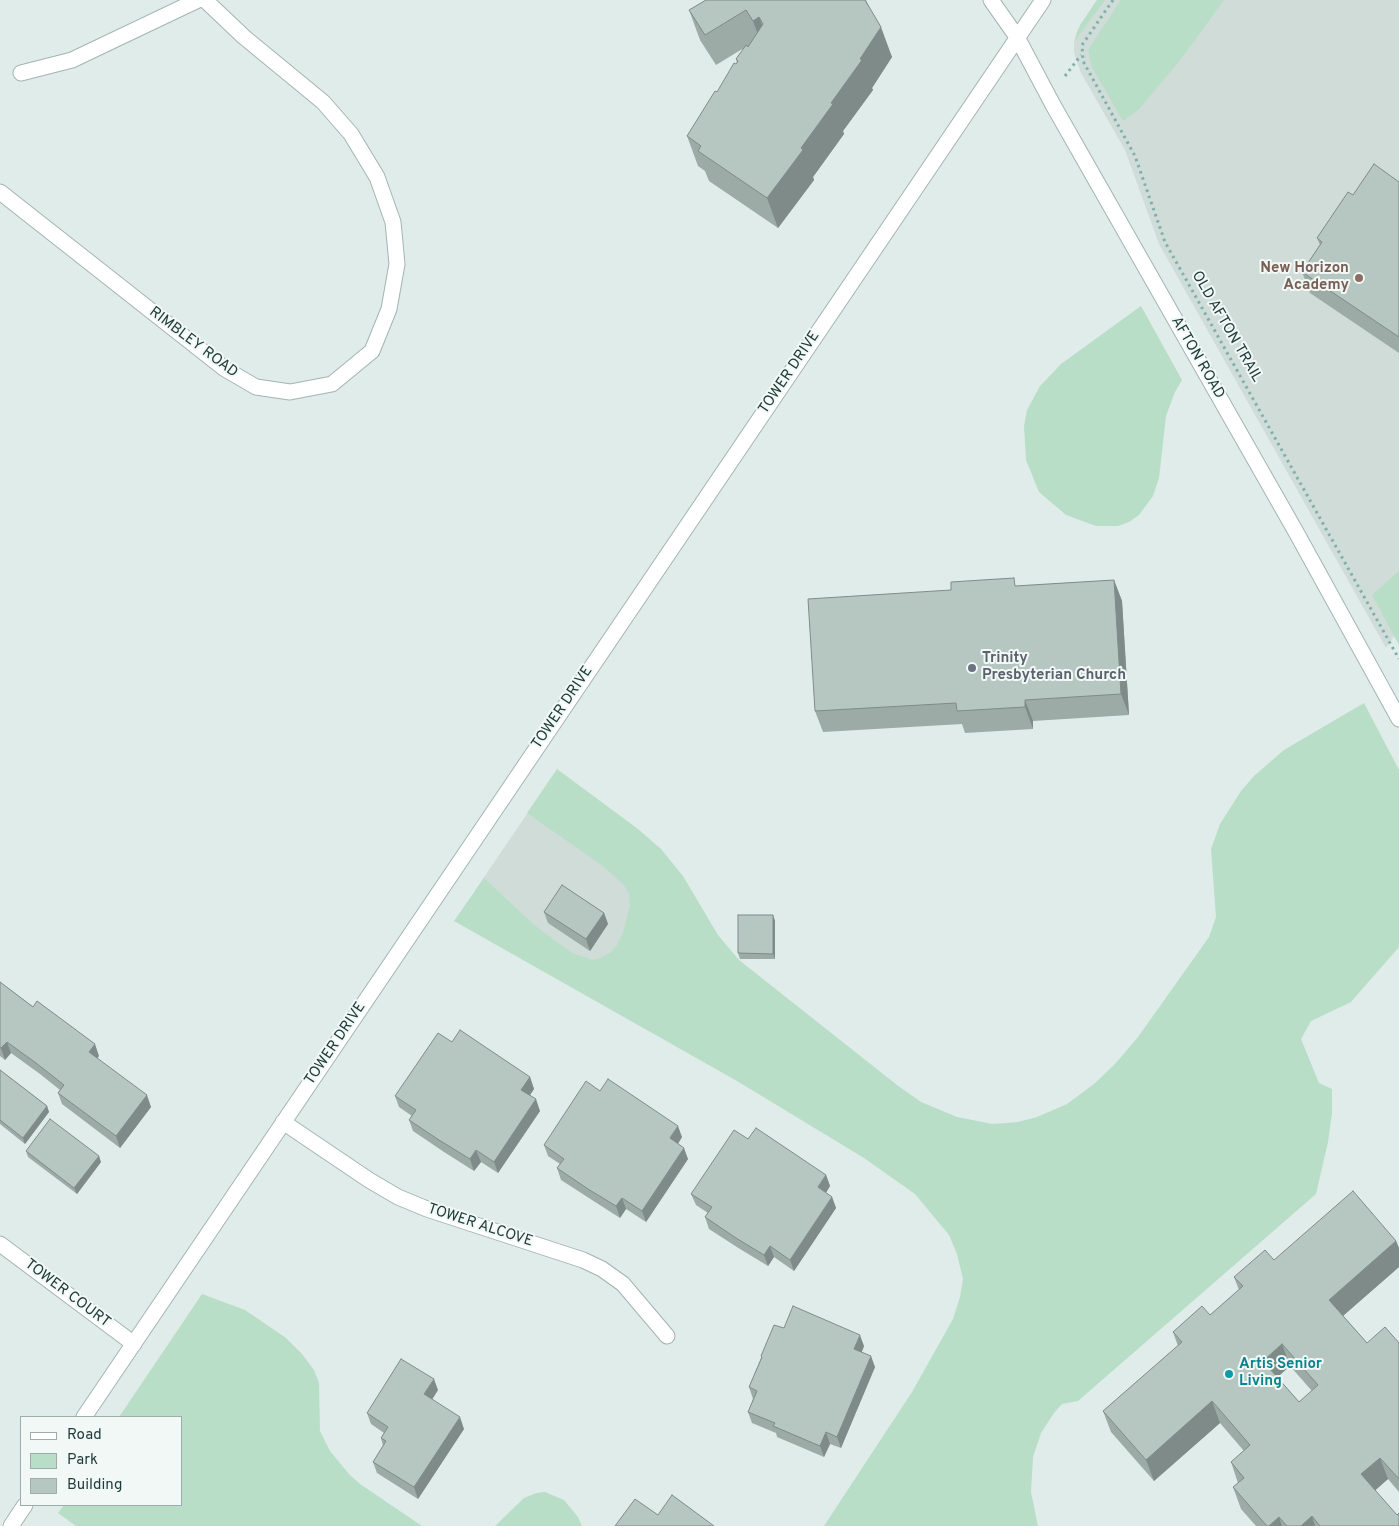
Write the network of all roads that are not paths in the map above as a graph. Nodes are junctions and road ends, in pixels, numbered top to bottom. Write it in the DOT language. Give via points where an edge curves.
graph roads {
  1 [pos="198,0"];
  2 [pos="205,0"];
  3 [pos="991,0"];
  4 [pos="1043,0"];
  5 [pos="1017,37"];
  6 [pos="21,73"];
  7 [pos="0,192"];
  8 [pos="1399,719"];
  9 [pos="283,1122"];
  10 [pos="0,1244"];
  11 [pos="667,1336"];
  12 [pos="134,1344"];
  13 [pos="85,1416"];
  14 [pos="24,1506"];
  15 [pos="11,1526"];
  1 -- 6 [label="street" via="72,60"];
  2 -- 7 [label="street, RIMBLEY ROAD" via="323,102 351,134 377,177 393,222 397,264 389,309 372,351 332,384 290,392 256,387 224,370"];
  3 -- 5 [label="street, AFTON ROAD"];
  4 -- 5 [label="street, TOWER DRIVE"];
  5 -- 8 [label="street, AFTON ROAD"];
  5 -- 9 [label="street, TOWER DRIVE"];
  9 -- 11 [label="street, TOWER ALCOVE" via="398,1197 597,1266 623,1284"];
  9 -- 12 [label="street, TOWER DRIVE"];
  10 -- 12 [label="street, TOWER COURT"];
  12 -- 13 [label="street, TOWER DRIVE"];
  14 -- 15 [label="street"];
}
